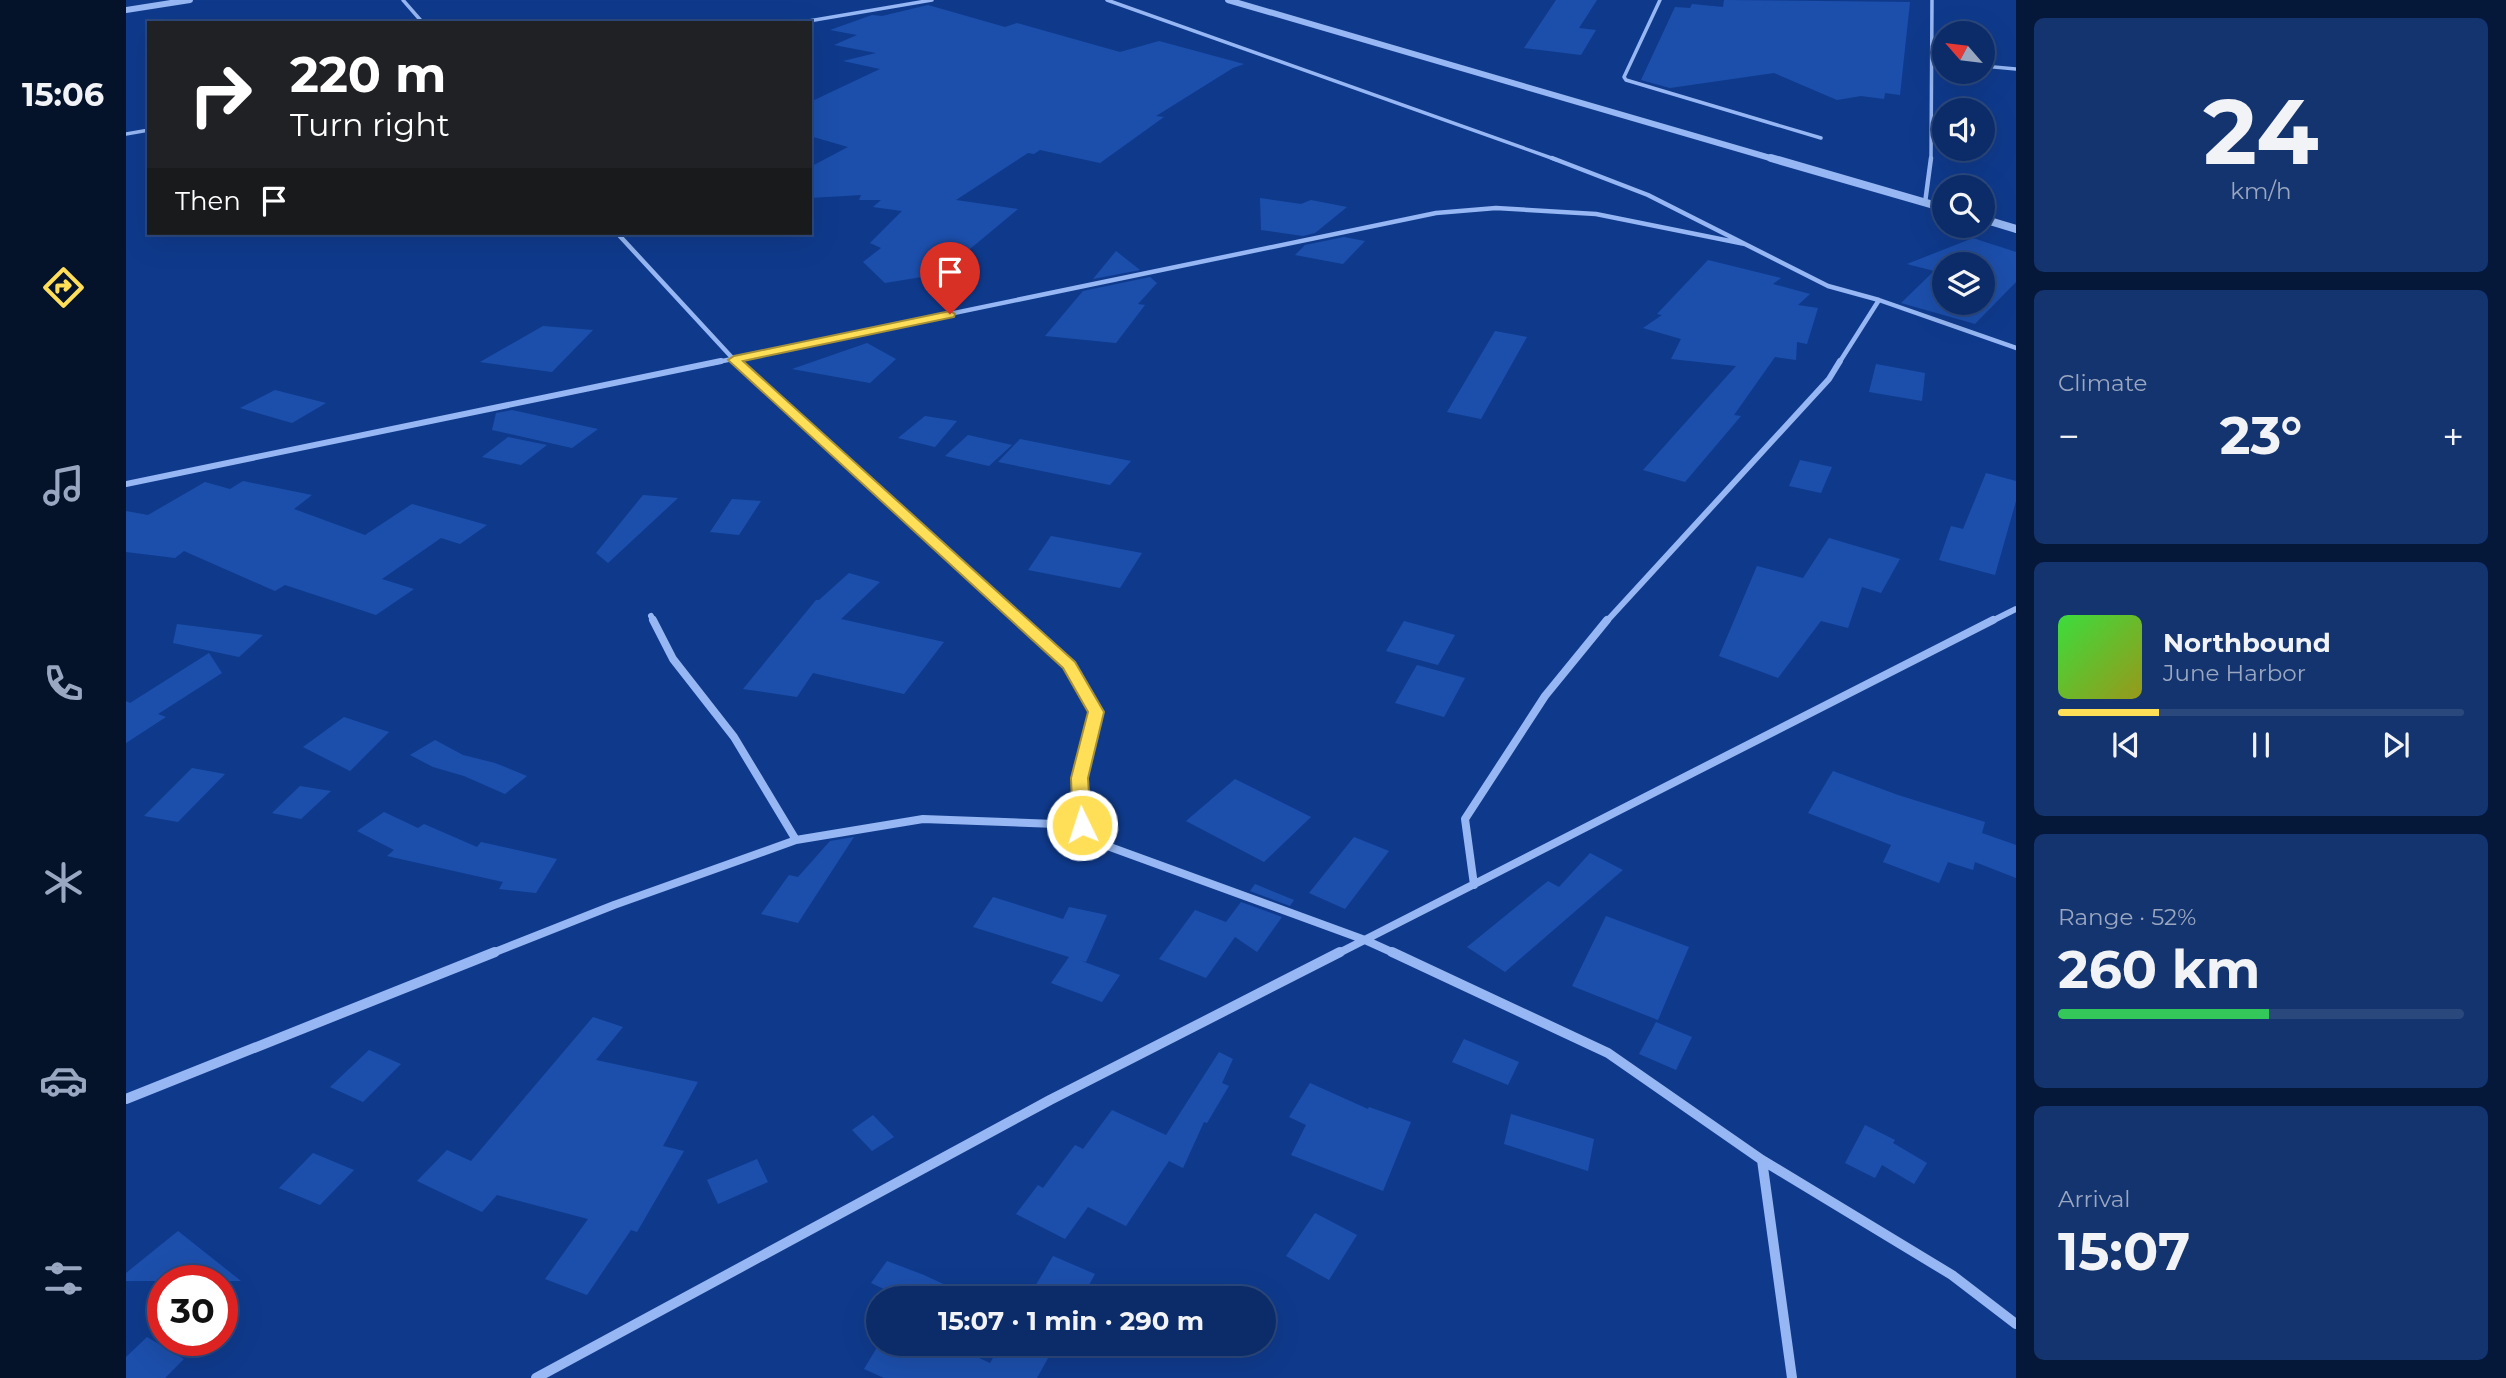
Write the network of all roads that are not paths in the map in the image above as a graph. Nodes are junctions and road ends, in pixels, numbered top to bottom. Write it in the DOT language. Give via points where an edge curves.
graph roads {
  1 [pos="190,0"];
  2 [pos="403,0"];
  3 [pos="932,0"];
  4 [pos="1107,0"];
  5 [pos="1228,0"];
  6 [pos="1660,0"];
  7 [pos="1932,0"];
  8 [pos="126,10"];
  9 [pos="422,21"];
  10 [pos="809,21"];
  11 [pos="1932,21"];
  12 [pos="1932,63"];
  13 [pos="1995,67"];
  14 [pos="2016,69"];
  15 [pos="147,131"];
  16 [pos="126,134"];
  17 [pos="1821,138"];
  18 [pos="1925,203"];
  19 [pos="1932,205"];
  20 [pos="1995,223"];
  21 [pos="2016,229"];
  22 [pos="619,235"];
  23 [pos="1745,244"];
  24 [pos="1879,300"];
  25 [pos="2016,348"];
  26 [pos="734,360"];
  27 [pos="126,484"];
  28 [pos="2016,609"];
  29 [pos="650,616"];
  30 [pos="1082,825"];
  31 [pos="796,840"];
  32 [pos="1474,885"];
  33 [pos="1365,940"];
  34 [pos="126,1099"];
  35 [pos="1762,1160"];
  36 [pos="2016,1324"];
  37 [pos="536,1378"];
  38 [pos="1793,1378"];
  1 -- 8 [label="street"];
  2 -- 9 [label="street"];
  3 -- 10 [label="street"];
  4 -- 23 [label="street" via="1506,140 1648,195"];
  5 -- 18 [label="street"];
  6 -- 17 [label="street" via="1626,80"];
  7 -- 11 [label="street"];
  12 -- 18 [label="street" via="1931,170"];
  13 -- 14 [label="street"];
  15 -- 16 [label="street"];
  18 -- 19 [label="street"];
  20 -- 21 [label="street"];
  22 -- 26 [label="street"];
  23 -- 24 [label="street" via="1828,286"];
  23 -- 26 [label="street" via="1596,214 1496,208 1436,213"];
  24 -- 25 [label="street"];
  24 -- 32 [label="street" via="1829,379 1607,621 1545,696 1465,819"];
  26 -- 27 [label="street"];
  26 -- 30 [label="street" via="1069,665 1096,712 1079,778"];
  28 -- 32 [label="street"];
  29 -- 31 [label="street" via="673,659 734,737"];
  30 -- 31 [label="street" via="923,819"];
  30 -- 33 [label="street" via="1110,847"];
  31 -- 34 [label="street" via="614,905"];
  32 -- 33 [label="street"];
  33 -- 35 [label="street" via="1608,1053"];
  33 -- 37 [label="street" via="1050,1100"];
  35 -- 36 [label="street" via="1952,1275"];
  35 -- 38 [label="street"];
}
